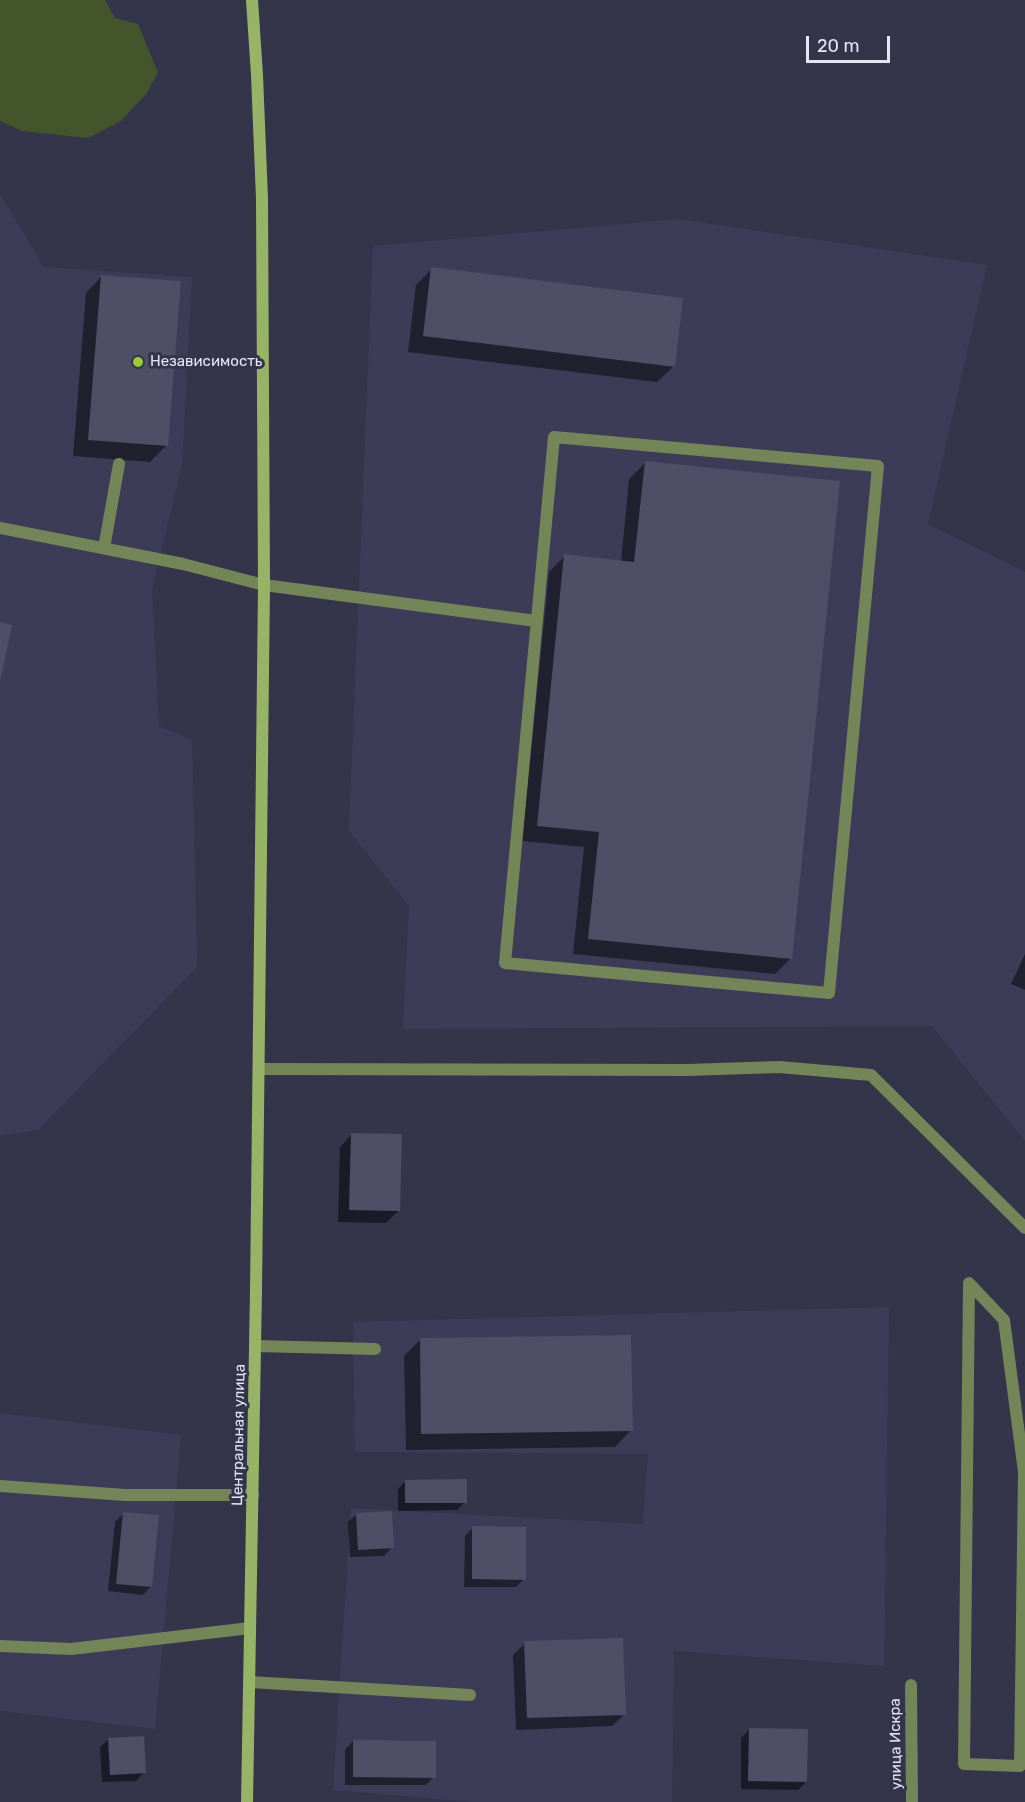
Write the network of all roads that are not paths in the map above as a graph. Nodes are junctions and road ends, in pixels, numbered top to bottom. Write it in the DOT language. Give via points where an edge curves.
graph roads {
  1 [pos="252,0"];
  2 [pos="119,464"];
  3 [pos="0,528"];
  4 [pos="104,548"];
  5 [pos="264,585"];
  6 [pos="536,621"];
  7 [pos="259,1069"];
  8 [pos="1025,1228"];
  9 [pos="256,1346"];
  10 [pos="375,1349"];
  11 [pos="1025,1472"];
  12 [pos="0,1486"];
  13 [pos="253,1495"];
  14 [pos="250,1628"];
  15 [pos="0,1646"];
  16 [pos="250,1682"];
  17 [pos="911,1685"];
  18 [pos="470,1695"];
  19 [pos="247,1802"];
  20 [pos="912,1802"];
  1 -- 5 [label="main road, Центральная улица" via="262,199"];
  2 -- 4 [label="street"];
  3 -- 4 [label="street"];
  4 -- 5 [label="street"];
  5 -- 6 [label="street"];
  5 -- 7 [label="main road, Центральная улица"];
  6 -- 6 [label="street" via="505,963 829,993 878,466 554,437"];
  7 -- 8 [label="street" via="779,1067 871,1075"];
  7 -- 9 [label="main road, Центральная улица"];
  9 -- 10 [label="street"];
  9 -- 13 [label="main road, Центральная улица"];
  11 -- 11 [label="street" via="1004,1320 969,1283 964,1764 1020,1766"];
  12 -- 13 [label="street" via="125,1495"];
  13 -- 14 [label="main road, Центральная улица"];
  14 -- 15 [label="street" via="71,1649"];
  14 -- 16 [label="main road, Центральная улица"];
  16 -- 18 [label="street"];
  16 -- 19 [label="main road, Центральная улица"];
  17 -- 20 [label="street, улица Искра"];
}
